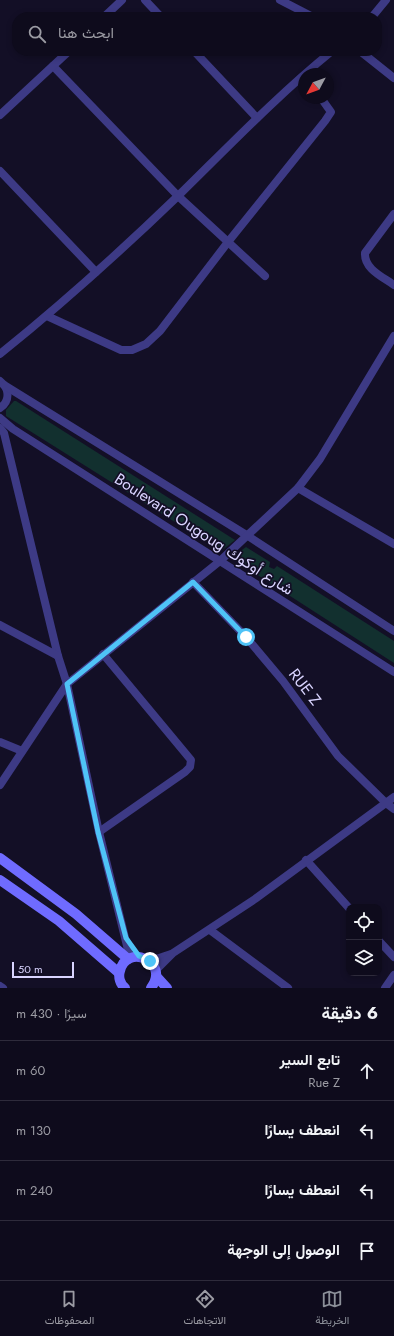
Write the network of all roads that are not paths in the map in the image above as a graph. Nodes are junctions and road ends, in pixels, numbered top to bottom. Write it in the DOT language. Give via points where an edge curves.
graph roads {
  1 [pos="122,0"];
  2 [pos="145,0"];
  3 [pos="280,0"];
  4 [pos="386,0"];
  5 [pos="109,12"];
  6 [pos="156,12"];
  7 [pos="303,12"];
  8 [pos="376,12"];
  9 [pos="64,56"];
  10 [pos="199,56"];
  11 [pos="327,56"];
  12 [pos="366,56"];
  13 [pos="53,66"];
  14 [pos="314,68"];
  15 [pos="394,78"];
  16 [pos="298,82"];
  17 [pos="327,104"];
  18 [pos="0,115"];
  19 [pos="257,118"];
  20 [pos="0,171"];
  21 [pos="178,196"];
  22 [pos="394,214"];
  23 [pos="228,242"];
  24 [pos="96,272"];
  25 [pos="265,276"];
  26 [pos="394,285"];
  27 [pos="47,316"];
  28 [pos="394,336"];
  29 [pos="0,354"];
  30 [pos="2,383"];
  31 [pos="0,408"];
  32 [pos="0,418"];
  33 [pos="0,428"];
  34 [pos="298,488"];
  35 [pos="248,536"];
  36 [pos="394,544"];
  37 [pos="220,561"];
  38 [pos="193,582"];
  39 [pos="0,625"];
  40 [pos="394,631"];
  41 [pos="103,654"];
  42 [pos="58,656"];
  43 [pos="394,672"];
  44 [pos="67,684"];
  45 [pos="0,742"];
  46 [pos="22,751"];
  47 [pos="0,785"];
  48 [pos="394,797"];
  49 [pos="386,803"];
  50 [pos="394,808"];
  51 [pos="98,832"];
  52 [pos="0,858"];
  53 [pos="306,860"];
  54 [pos="0,880"];
  55 [pos="346,905"];
  56 [pos="210,930"];
  57 [pos="382,944"];
  58 [pos="173,953"];
  59 [pos="394,957"];
  60 [pos="132,958"];
  61 [pos="150,961"];
  62 [pos="119,973"];
  63 [pos="156,974"];
  64 [pos="394,975"];
  65 [pos="0,986"];
  66 [pos="123,987"];
  67 [pos="3,988"];
  68 [pos="152,988"];
  69 [pos="167,988"];
  70 [pos="288,988"];
  71 [pos="385,988"];
  1 -- 5 [label="street"];
  2 -- 6 [label="street"];
  3 -- 7 [label="street"];
  4 -- 8 [label="street"];
  9 -- 13 [label="street"];
  10 -- 19 [label="street"];
  11 -- 14 [label="street"];
  12 -- 15 [label="street"];
  13 -- 18 [label="street"];
  13 -- 21 [label="street"];
  16 -- 19 [label="street"];
  17 -- 23 [label="street" via="331,112 329,116"];
  19 -- 21 [label="street"];
  20 -- 24 [label="street"];
  21 -- 23 [label="street"];
  21 -- 24 [label="street"];
  22 -- 26 [label="street" via="365,253 365,258 370,267"];
  23 -- 25 [label="street"];
  23 -- 27 [label="street" via="160,331 146,344 132,350 121,350"];
  24 -- 27 [label="street"];
  27 -- 29 [label="street"];
  28 -- 34 [label="street" via="320,460"];
  30 -- 31 [label="street" via="8,397"];
  30 -- 35 [label="street, Boulevard Ougoug شارع أوكوك"];
  32 -- 37 [label="street, Boulevard Ougoug شارع أوكوك" via="13,429"];
  33 -- 42 [label="street" via="4,433"];
  34 -- 35 [label="street"];
  34 -- 36 [label="street"];
  35 -- 37 [label="street"];
  35 -- 40 [label="street, Boulevard Ougoug شارع أوكوك"];
  37 -- 38 [label="street"];
  37 -- 43 [label="street, Boulevard Ougoug شارع أوكوك"];
  38 -- 41 [label="street"];
  38 -- 49 [label="street, RUE Z" via="246,637 283,681 338,756"];
  39 -- 42 [label="street"];
  41 -- 44 [label="street"];
  41 -- 51 [label="street" via="192,763 185,772"];
  42 -- 44 [label="street"];
  44 -- 46 [label="street"];
  44 -- 51 [label="street"];
  45 -- 46 [label="street"];
  46 -- 47 [label="street"];
  48 -- 49 [label="street"];
  49 -- 50 [label="street, RUE Z"];
  49 -- 53 [label="street"];
  51 -- 60 [label="street"];
  52 -- 60 [label="main road"];
  53 -- 55 [label="street"];
  53 -- 56 [label="street"];
  54 -- 62 [label="main road" via="65,926"];
  56 -- 58 [label="street"];
  56 -- 70 [label="street"];
  57 -- 59 [label="street"];
  58 -- 61 [label="street"];
  58 -- 63 [label="street"];
  60 -- 61 [label="main road"];
  60 -- 62 [label="main road" via="121,967"];
  61 -- 63 [label="main road"];
  62 -- 66 [label="main road"];
  63 -- 68 [label="main road"];
  63 -- 69 [label="main road"];
  64 -- 71 [label="street"];
  65 -- 67 [label="street"];
}
